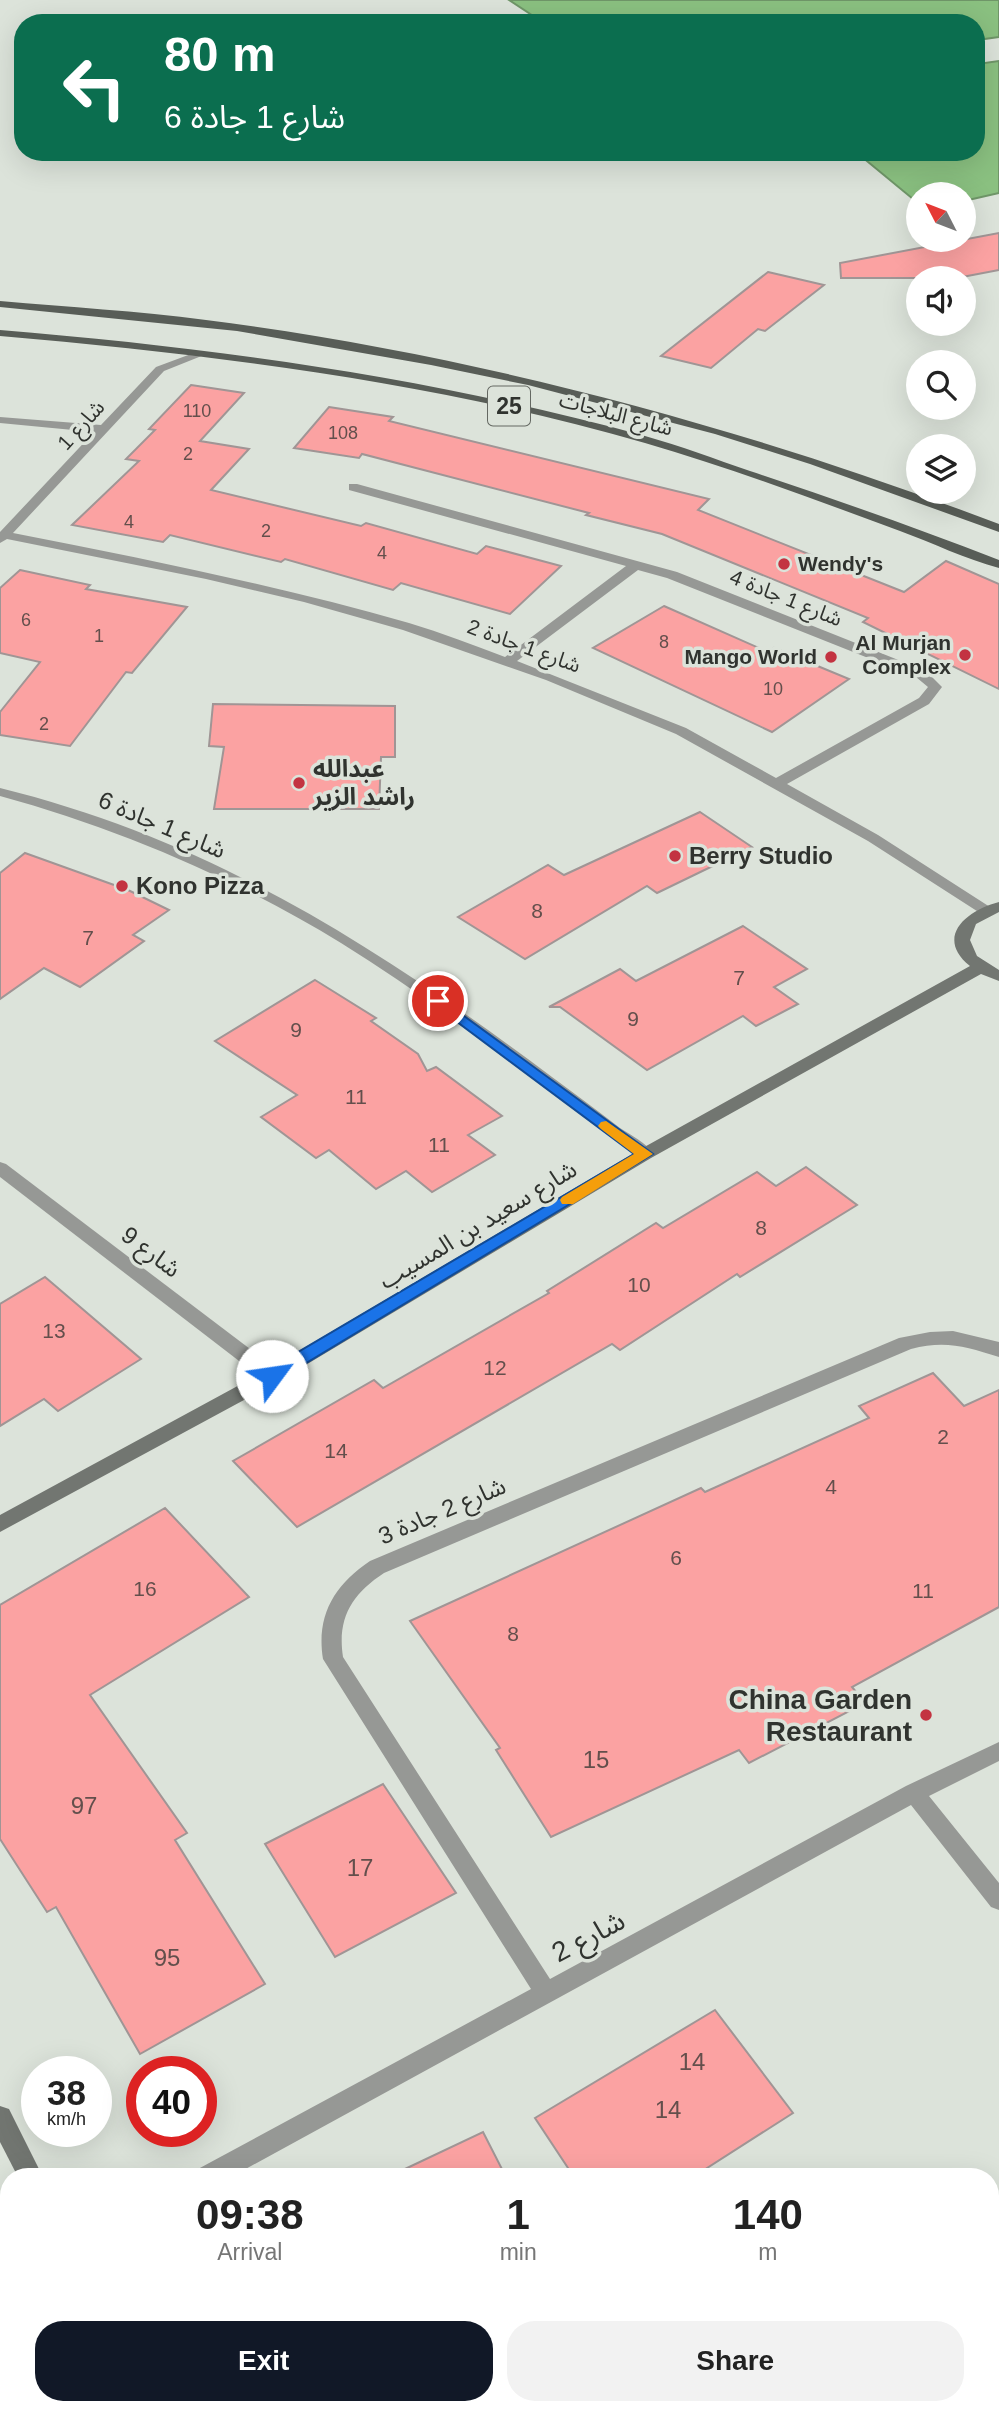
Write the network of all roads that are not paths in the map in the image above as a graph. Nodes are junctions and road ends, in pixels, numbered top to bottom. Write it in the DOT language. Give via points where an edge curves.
graph roads {
  1 [pos="0,304"];
  2 [pos="0,333"];
  3 [pos="202,353"];
  4 [pos="0,420"];
  5 [pos="103,429"];
  6 [pos="353,487"];
  7 [pos="999,528"];
  8 [pos="2,537"];
  9 [pos="999,564"];
  10 [pos="636,565"];
  11 [pos="508,661"];
  12 [pos="776,784"];
  13 [pos="0,792"];
  14 [pos="992,908"];
  15 [pos="981,967"];
  16 [pos="999,975"];
  17 [pos="645,1154"];
  18 [pos="0,1168"];
  19 [pos="999,1350"];
  20 [pos="272,1376"];
  21 [pos="0,1524"];
  22 [pos="999,1751"];
  23 [pos="914,1793"];
  24 [pos="999,1900"];
  25 [pos="545,1993"];
  26 [pos="0,2117"];
  27 [pos="26,2168"];
  28 [pos="224,2168"];
  1 -- 7 [label="main road, شارع البلاجات / 25" via="286,335 544,386 791,454"];
  2 -- 3 [label="main road, شارع البلاجات / 25"];
  3 -- 5 [label="street, شارع 1" via="160,369"];
  3 -- 9 [label="main road, شارع البلاجات / 25" via="501,404 642,439 853,509"];
  4 -- 5 [label="street"];
  5 -- 8 [label="street, شارع 1"];
  6 -- 10 [label="street, شارع 1 جادة 4"];
  8 -- 11 [label="street, شارع 1 جادة 2" via="194,572 307,599"];
  10 -- 11 [label="street"];
  10 -- 12 [label="street, شارع 1 جادة 4" via="692,582 921,674 935,687 924,701"];
  11 -- 12 [label="street, شارع 1 جادة 2" via="681,731"];
  12 -- 14 [label="street, شارع 1 جادة 2"];
  13 -- 17 [label="street, شارع 1 جادة 6" via="144,839 300,913 438,1001"];
  14 -- 15 [label="street" via="964,926 961,936 963,947"];
  15 -- 16 [label="street"];
  15 -- 17 [label="street, شارع سعيد بن المسيب"];
  17 -- 20 [label="street, شارع سعيد بن المسيب"];
  18 -- 20 [label="street, شارع 9"];
  19 -- 25 [label="street, شارع 2 جادة 3" via="956,1337 906,1343 377,1567 361,1576 338,1602 329,1641 333,1659"];
  20 -- 21 [label="street, شارع سعيد بن المسيب"];
  22 -- 23 [label="street, شارع 2"];
  23 -- 24 [label="street"];
  23 -- 25 [label="street, شارع 2"];
  25 -- 28 [label="street, شارع 2"];
  26 -- 27 [label="street"];
}
